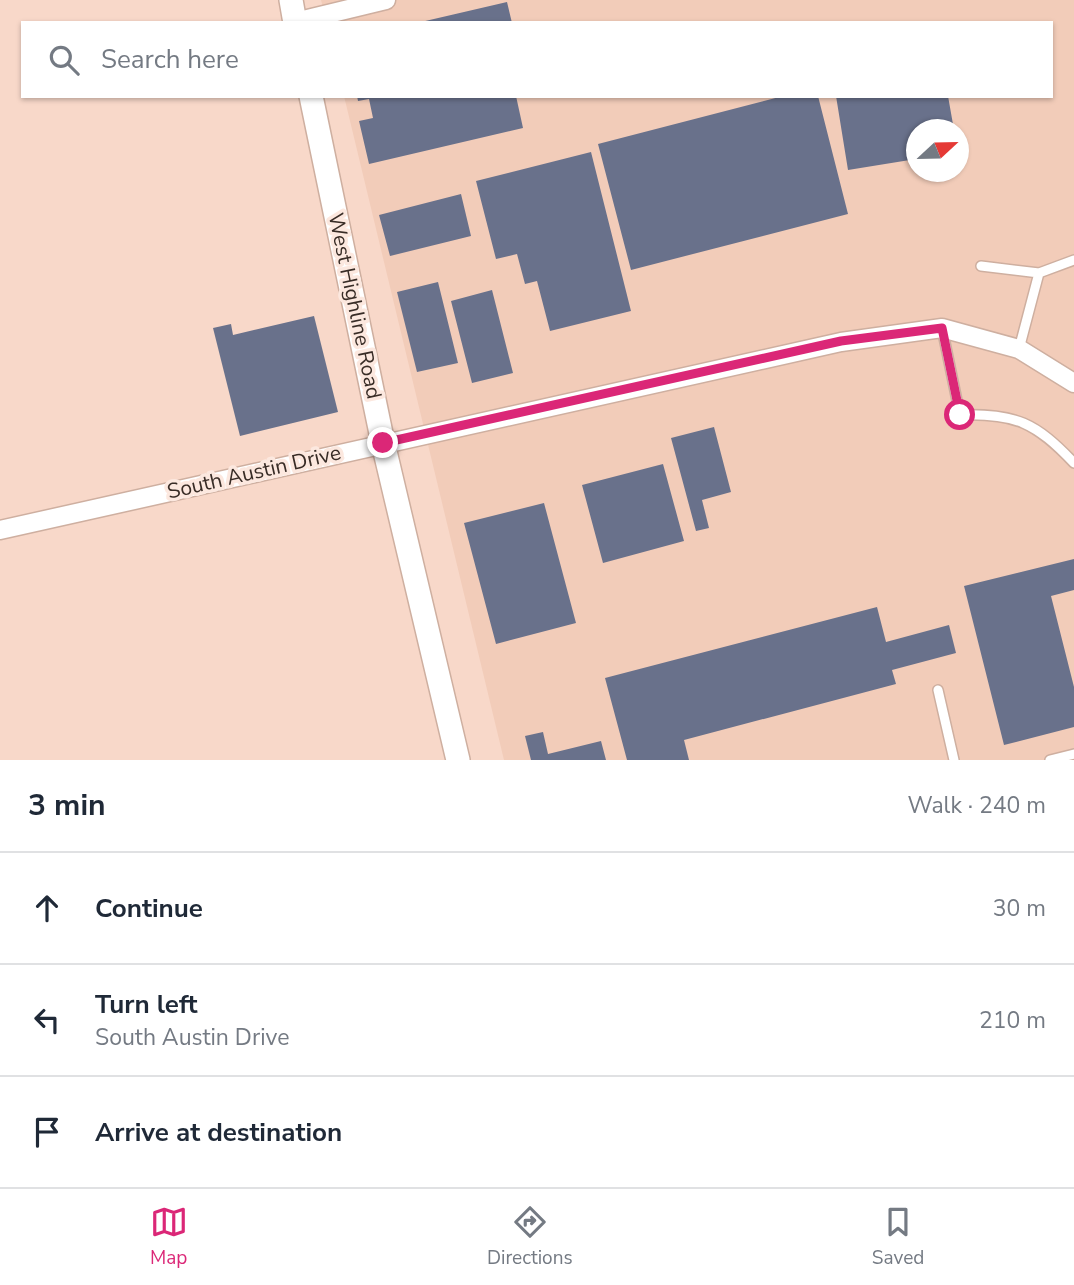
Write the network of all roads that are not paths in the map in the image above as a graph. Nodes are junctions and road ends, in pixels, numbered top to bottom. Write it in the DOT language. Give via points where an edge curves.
graph roads {
  1 [pos="290,0"];
  2 [pos="386,0"];
  3 [pos="295,21"];
  4 [pos="299,21"];
  5 [pos="311,98"];
  6 [pos="1074,260"];
  7 [pos="981,265"];
  8 [pos="1040,273"];
  9 [pos="942,328"];
  10 [pos="1019,349"];
  11 [pos="1074,383"];
  12 [pos="383,443"];
  13 [pos="1074,463"];
  14 [pos="0,530"];
  15 [pos="938,690"];
  16 [pos="1074,754"];
  17 [pos="458,760"];
  18 [pos="954,760"];
  19 [pos="1050,760"];
  1 -- 3 [label="street"];
  2 -- 4 [label="street"];
  5 -- 12 [label="street, West Highline Road"];
  6 -- 8 [label="lane"];
  7 -- 8 [label="lane"];
  8 -- 10 [label="lane"];
  9 -- 10 [label="street, South Austin Drive"];
  9 -- 12 [label="street, South Austin Drive" via="841,341"];
  9 -- 13 [label="lane" via="960,415 991,414 1027,423"];
  10 -- 11 [label="street, South Austin Drive"];
  12 -- 14 [label="street, South Austin Drive"];
  12 -- 17 [label="street, West Highline Road"];
  15 -- 18 [label="lane"];
  16 -- 19 [label="lane"];
}
